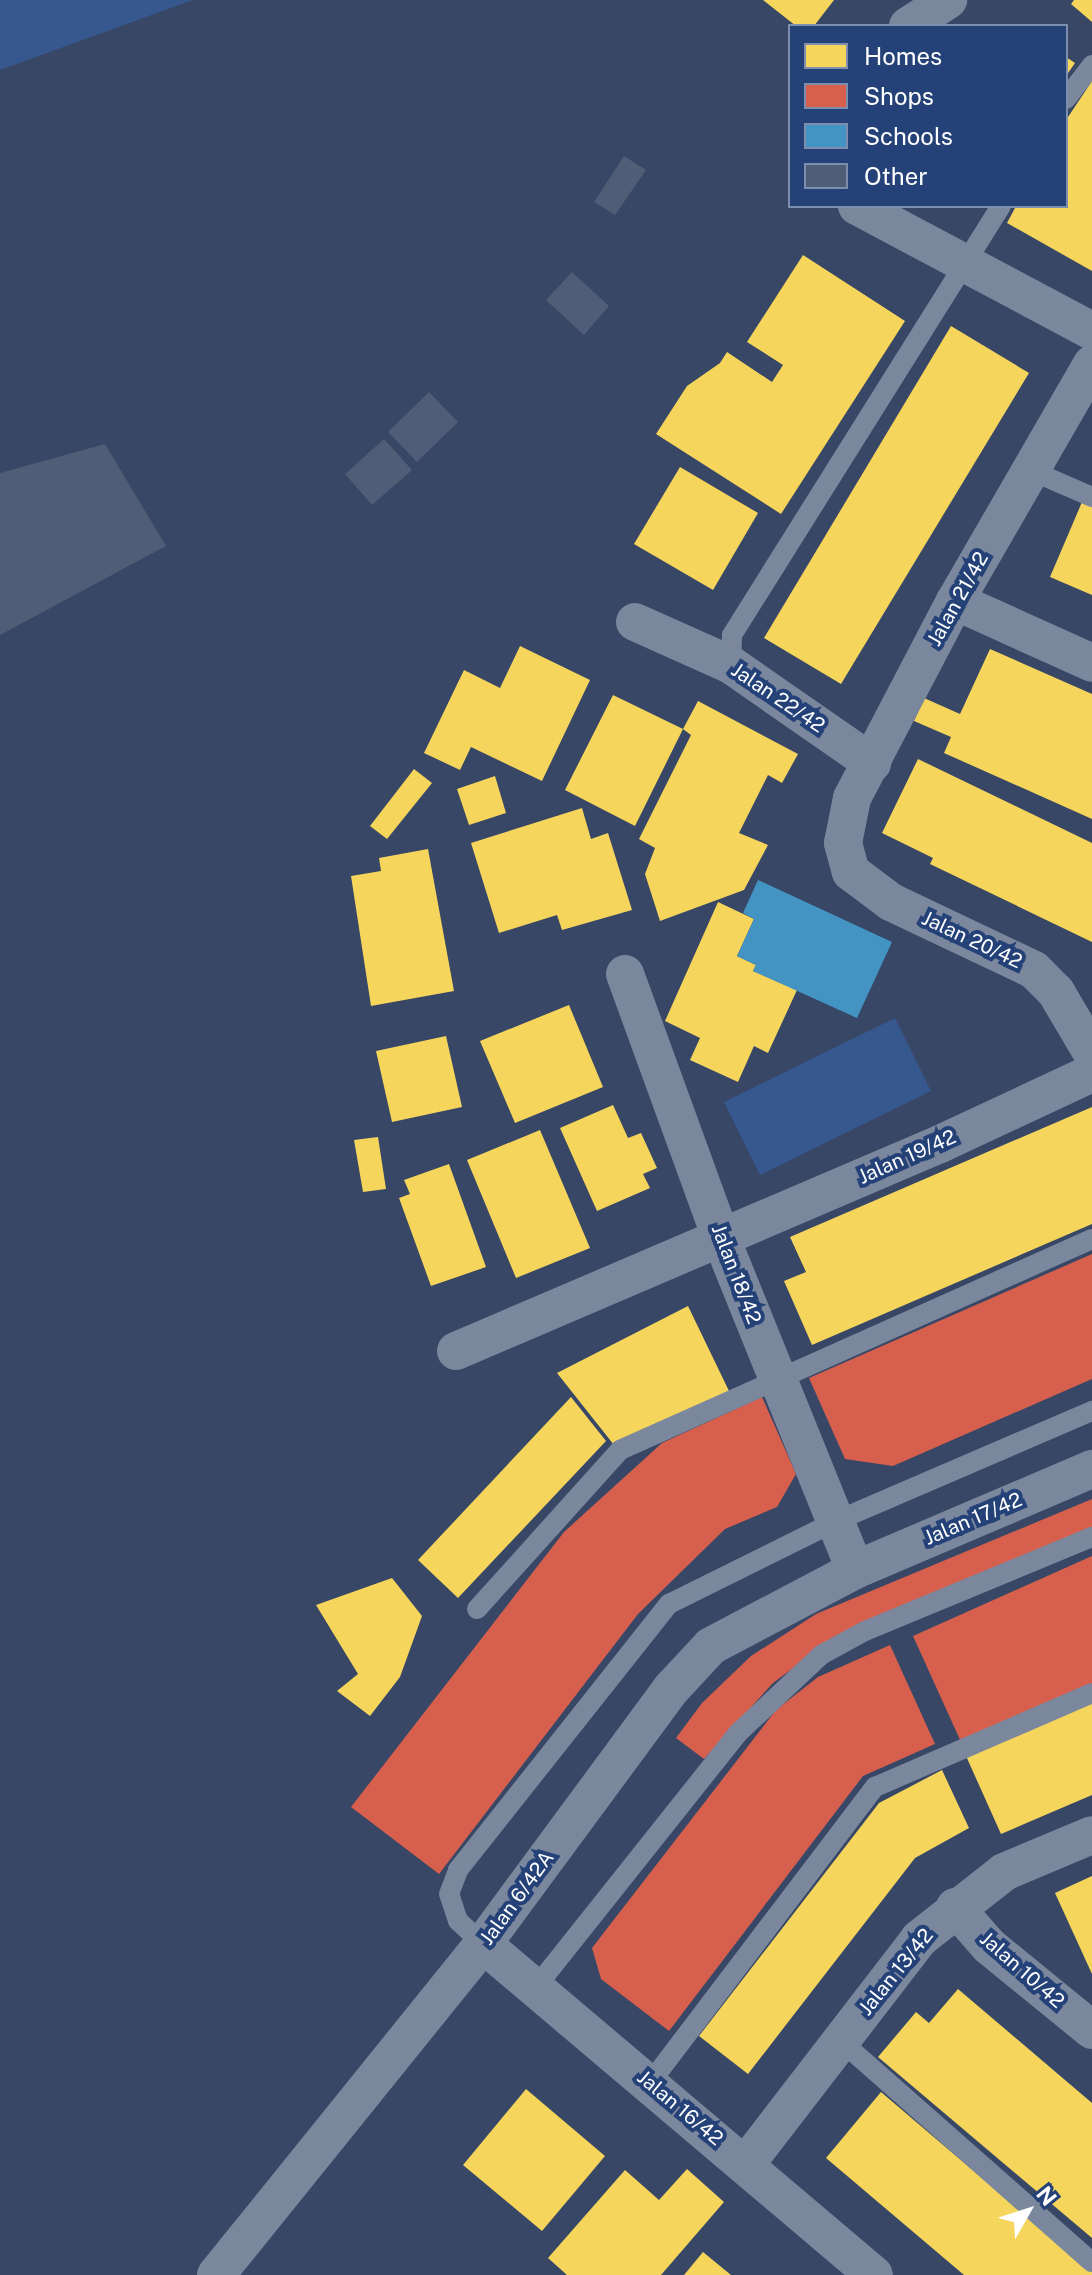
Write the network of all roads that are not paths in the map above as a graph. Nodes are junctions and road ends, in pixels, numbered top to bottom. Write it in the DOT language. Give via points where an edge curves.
graph roads {
  1 [pos="948,0"];
  2 [pos="911,24"];
  3 [pos="1092,65"];
  4 [pos="1068,96"];
  5 [pos="861,208"];
  6 [pos="1000,208"];
  7 [pos="970,263"];
  8 [pos="1092,331"];
  9 [pos="1092,364"];
  10 [pos="1030,470"];
  11 [pos="1092,497"];
  12 [pos="955,601"];
  13 [pos="635,622"];
  14 [pos="1092,663"];
  15 [pos="731,665"];
  16 [pos="872,763"];
  17 [pos="843,843"];
  18 [pos="625,974"];
  19 [pos="1092,1053"];
  20 [pos="1092,1073"];
  21 [pos="721,1238"];
  22 [pos="1092,1239"];
  23 [pos="456,1351"];
  24 [pos="777,1377"];
  25 [pos="1092,1411"];
  26 [pos="1092,1469"];
  27 [pos="834,1522"];
  28 [pos="1092,1537"];
  29 [pos="855,1570"];
  30 [pos="477,1609"];
  31 [pos="1092,1693"];
  32 [pos="1092,1835"];
  33 [pos="955,1907"];
  34 [pos="483,1944"];
  35 [pos="536,1987"];
  36 [pos="1092,2030"];
  37 [pos="841,2041"];
  38 [pos="650,2083"];
  39 [pos="746,2164"];
  40 [pos="1092,2262"];
  41 [pos="216,2275"];
  42 [pos="874,2275"];
  1 -- 2 [label="street"];
  3 -- 4 [label="lane"];
  5 -- 7 [label="street"];
  6 -- 7 [label="lane"];
  7 -- 8 [label="street"];
  7 -- 15 [label="lane" via="732,635"];
  9 -- 10 [label="street, Jalan 21/42"];
  10 -- 11 [label="lane"];
  10 -- 12 [label="street, Jalan 21/42"];
  12 -- 14 [label="street"];
  12 -- 16 [label="street, Jalan 21/42"];
  13 -- 15 [label="street, Jalan 22/42"];
  15 -- 16 [label="street, Jalan 22/42"];
  16 -- 17 [label="street, Jalan 21/42" via="852,798"];
  17 -- 19 [label="street, Jalan 20/42" via="851,872 891,902 1034,970 1056,992"];
  18 -- 21 [label="street, Jalan 18/42"];
  20 -- 21 [label="street, Jalan 19/42"];
  21 -- 23 [label="street, Jalan 19/42"];
  21 -- 24 [label="street, Jalan 18/42"];
  22 -- 24 [label="lane"];
  24 -- 27 [label="street, Jalan 18/42"];
  24 -- 30 [label="lane" via="620,1450"];
  25 -- 27 [label="lane"];
  26 -- 29 [label="street, Jalan 17/42"];
  27 -- 29 [label="street, Jalan 18/42"];
  27 -- 34 [label="lane" via="687,1590 649,1623 458,1870 449,1894 458,1921"];
  28 -- 35 [label="lane" via="865,1631 821,1655 737,1734"];
  29 -- 34 [label="street, Jalan 6/42A" via="726,1635 705,1652 672,1688"];
  31 -- 38 [label="lane" via="875,1787"];
  32 -- 33 [label="street, Jalan 13/42" via="1004,1872"];
  33 -- 36 [label="street, Jalan 10/42" via="989,1946"];
  33 -- 37 [label="street, Jalan 13/42" via="919,1939"];
  34 -- 35 [label="street, Jalan 16/42"];
  34 -- 41 [label="street, Jalan 6/42A"];
  35 -- 38 [label="street, Jalan 16/42"];
  37 -- 39 [label="street, Jalan 13/42"];
  37 -- 40 [label="lane"];
  38 -- 39 [label="street, Jalan 16/42"];
  39 -- 42 [label="street, Jalan 16/42"];
}
